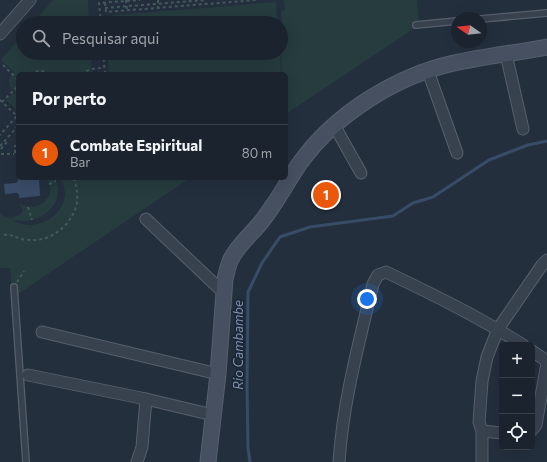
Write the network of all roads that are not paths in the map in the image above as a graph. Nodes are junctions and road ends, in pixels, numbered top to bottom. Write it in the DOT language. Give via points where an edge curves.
graph roads {
  1 [pos="30,0"];
  2 [pos="547,13"];
  3 [pos="487,18"];
  4 [pos="451,22"];
  5 [pos="416,25"];
  6 [pos="0,34"];
  7 [pos="547,48"];
  8 [pos="506,54"];
  9 [pos="428,71"];
  10 [pos="334,125"];
  11 [pos="523,129"];
  12 [pos="457,153"];
  13 [pos="361,173"];
  14 [pos="146,219"];
  15 [pos="547,260"];
  16 [pos="14,287"];
  17 [pos="224,293"];
  18 [pos="498,329"];
  19 [pos="42,332"];
  20 [pos="518,342"];
  21 [pos="535,353"];
  22 [pos="547,362"];
  23 [pos="218,374"];
  24 [pos="28,375"];
  25 [pos="146,398"];
  26 [pos="213,414"];
  27 [pos="535,426"];
  28 [pos="482,431"];
  29 [pos="499,433"];
  30 [pos="26,462"];
  31 [pos="137,462"];
  32 [pos="208,462"];
  33 [pos="340,462"];
  34 [pos="482,462"];
  1 -- 6 [label="street"];
  2 -- 3 [label="lane"];
  4 -- 5 [label="lane"];
  7 -- 8 [label="street"];
  8 -- 9 [label="street" via="454,63"];
  8 -- 11 [label="street"];
  9 -- 10 [label="street" via="376,94"];
  9 -- 12 [label="street"];
  10 -- 13 [label="street"];
  10 -- 17 [label="street" via="300,163 258,227 238,247 227,270"];
  14 -- 17 [label="street"];
  15 -- 18 [label="street"];
  16 -- 30 [label="lane"];
  17 -- 23 [label="street"];
  18 -- 20 [label="street"];
  18 -- 28 [label="street" via="487,357 482,381 479,422"];
  18 -- 33 [label="street" via="386,272 378,275 373,284 349,388"];
  19 -- 23 [label="street"];
  21 -- 22 [label="street"];
  22 -- 27 [label="street"];
  23 -- 26 [label="street"];
  24 -- 25 [label="street"];
  25 -- 26 [label="street"];
  25 -- 31 [label="street" via="142,447"];
  26 -- 32 [label="street"];
  28 -- 29 [label="street"];
  28 -- 34 [label="street"];
}
